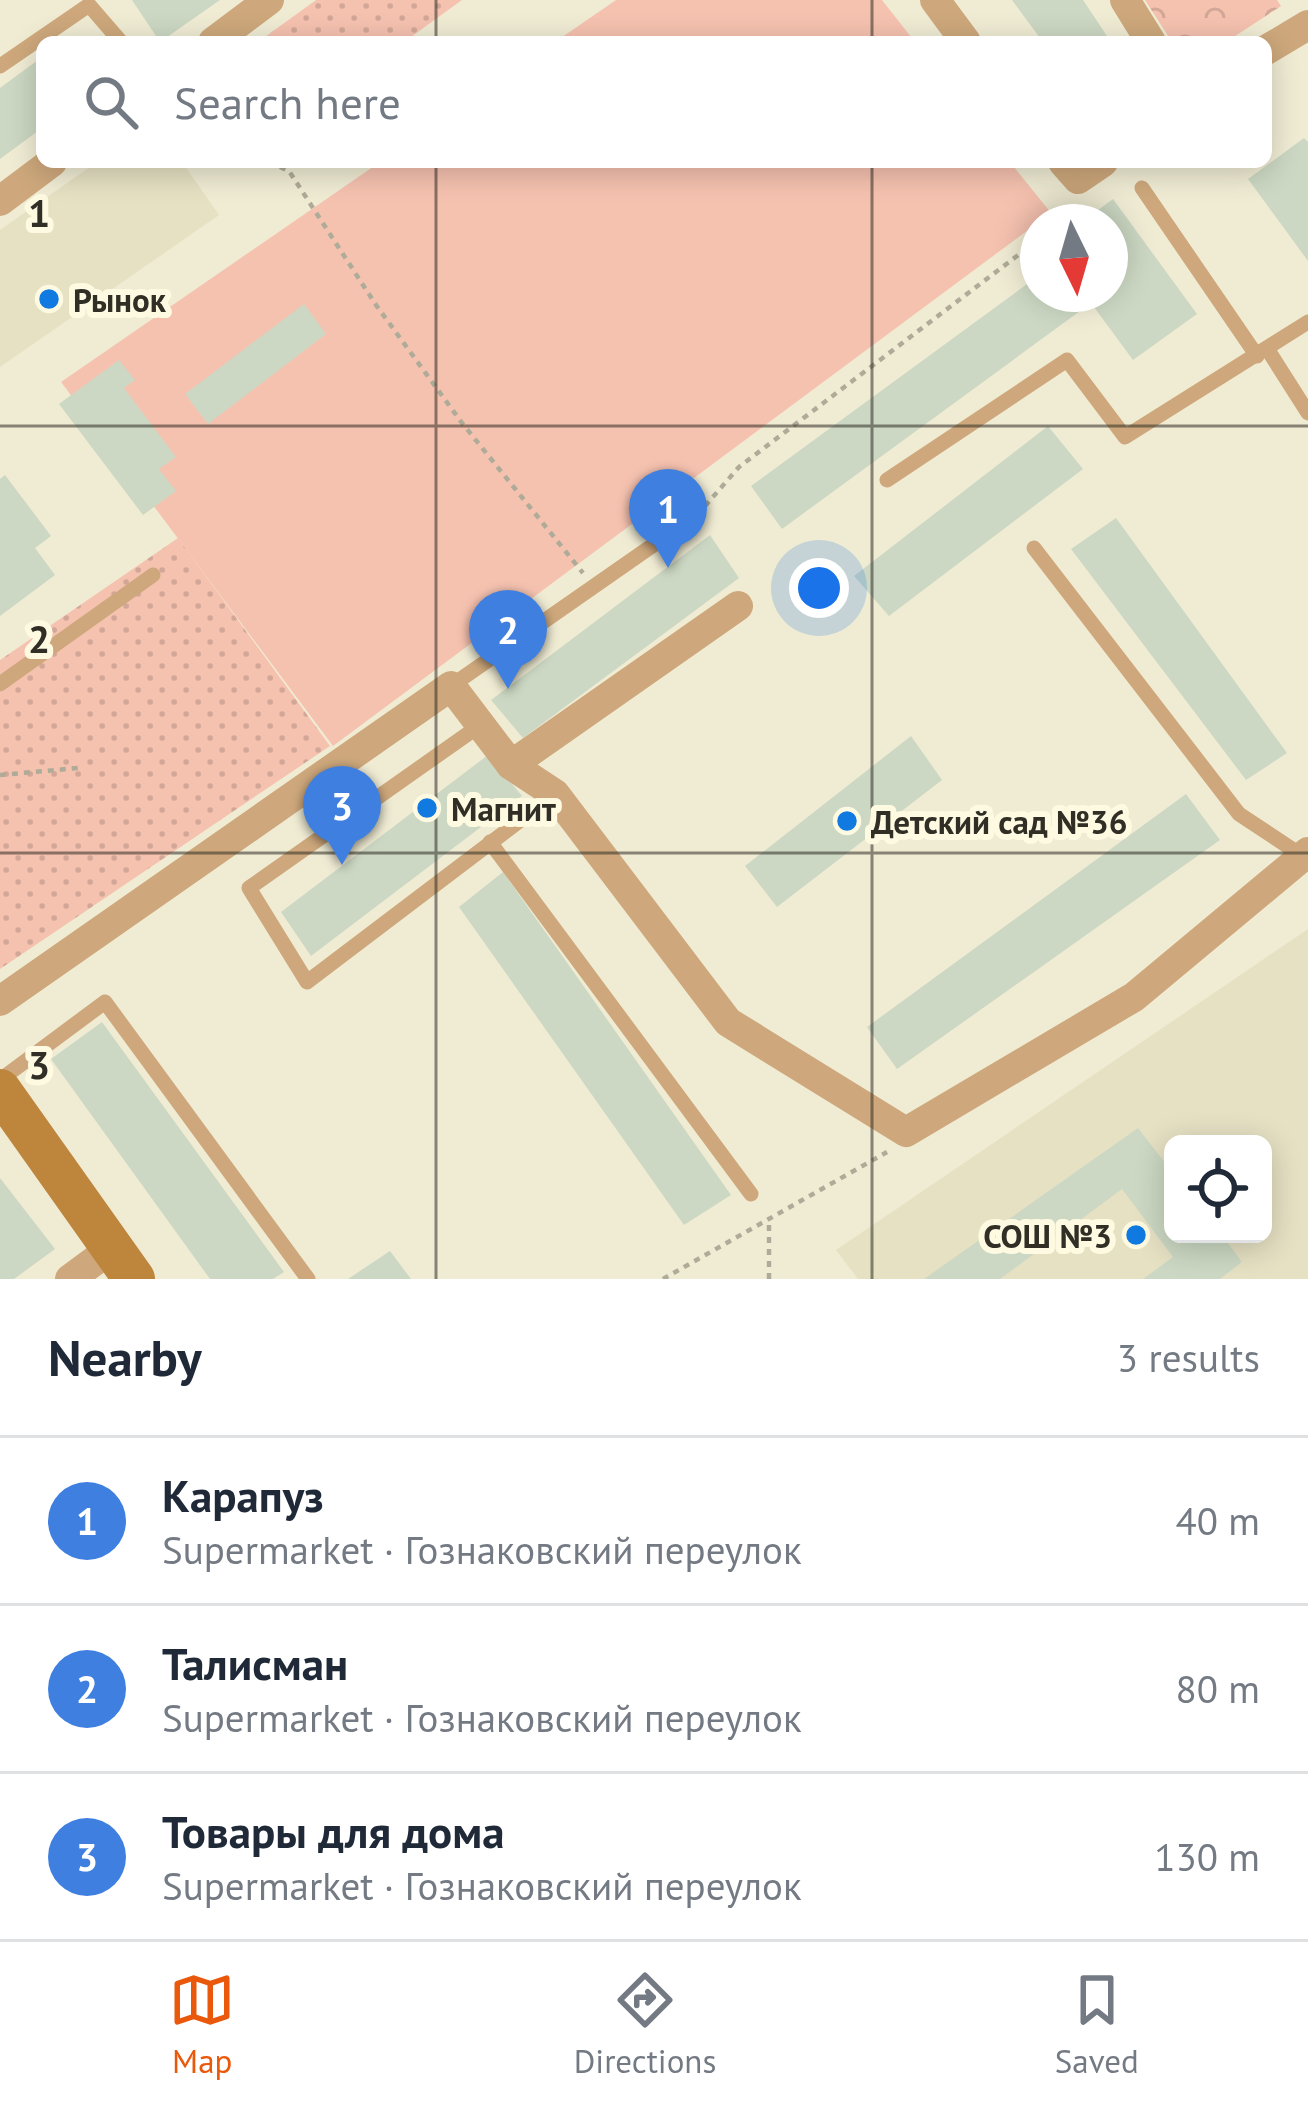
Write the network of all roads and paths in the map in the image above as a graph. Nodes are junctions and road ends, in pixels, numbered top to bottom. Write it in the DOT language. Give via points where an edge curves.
graph roads {
  1 [pos="269,0"];
  2 [pos="935,0"];
  3 [pos="1125,0"];
  4 [pos="1308,25"];
  5 [pos="44,36"];
  6 [pos="116,36"];
  7 [pos="221,36"];
  8 [pos="962,36"];
  9 [pos="1147,36"];
  10 [pos="36,41"];
  11 [pos="1272,46"];
  12 [pos="0,66"];
  13 [pos="44,168"];
  14 [pos="282,168"];
  15 [pos="1069,168"];
  16 [pos="1094,168"];
  17 [pos="1142,188"];
  18 [pos="0,201"];
  19 [pos="1020,254"];
  20 [pos="1308,322"];
  21 [pos="1262,353"];
  22 [pos="1308,413"];
  23 [pos="887,480"];
  24 [pos="726,486"];
  25 [pos="692,518"];
  26 [pos="1034,548"];
  27 [pos="153,575"];
  28 [pos="592,588"];
  29 [pos="739,606"];
  30 [pos="0,684"];
  31 [pos="451,686"];
  32 [pos="479,725"];
  33 [pos="511,764"];
  34 [pos="78,768"];
  35 [pos="0,775"];
  36 [pos="555,794"];
  37 [pos="490,842"];
  38 [pos="1306,855"];
  39 [pos="0,1001"];
  40 [pos="0,1080"];
  41 [pos="0,1090"];
  42 [pos="906,1132"];
  43 [pos="752,1194"];
  44 [pos="769,1220"];
  45 [pos="123,1264"];
  46 [pos="70,1279"];
  47 [pos="308,1279"];
  48 [pos="663,1279"];
  49 [pos="769,1279"];
  1 -- 7 [label="street"];
  2 -- 8 [label="street"];
  3 -- 9 [label="street"];
  4 -- 11 [label="street"];
  5 -- 6 [label="lane" via="89,5"];
  10 -- 12 [label="lane"];
  13 -- 18 [label="street"];
  14 -- 28 [label="path" via="462,423"];
  15 -- 16 [label="street" via="1078,179"];
  17 -- 21 [label="lane"];
  19 -- 24 [label="path" via="757,453"];
  20 -- 21 [label="lane"];
  21 -- 22 [label="lane"];
  21 -- 23 [label="lane" via="1125,437 1067,360"];
  25 -- 28 [label="lane"];
  26 -- 38 [label="lane" via="1238,814"];
  27 -- 30 [label="lane"];
  28 -- 31 [label="lane"];
  29 -- 33 [label="street"];
  31 -- 32 [label="street"];
  31 -- 39 [label="street"];
  32 -- 33 [label="street"];
  32 -- 37 [label="lane" via="248,888 307,982"];
  33 -- 36 [label="street"];
  34 -- 35 [label="path"];
  36 -- 37 [label="lane"];
  36 -- 42 [label="street" via="728,1022"];
  37 -- 43 [label="lane"];
  38 -- 42 [label="street" via="1135,997"];
  40 -- 47 [label="lane" via="104,1001"];
  41 -- 45 [label="street"];
  42 -- 44 [label="path" via="903,1143"];
  44 -- 48 [label="path"];
  44 -- 49 [label="path"];
  45 -- 46 [label="street"];
}
